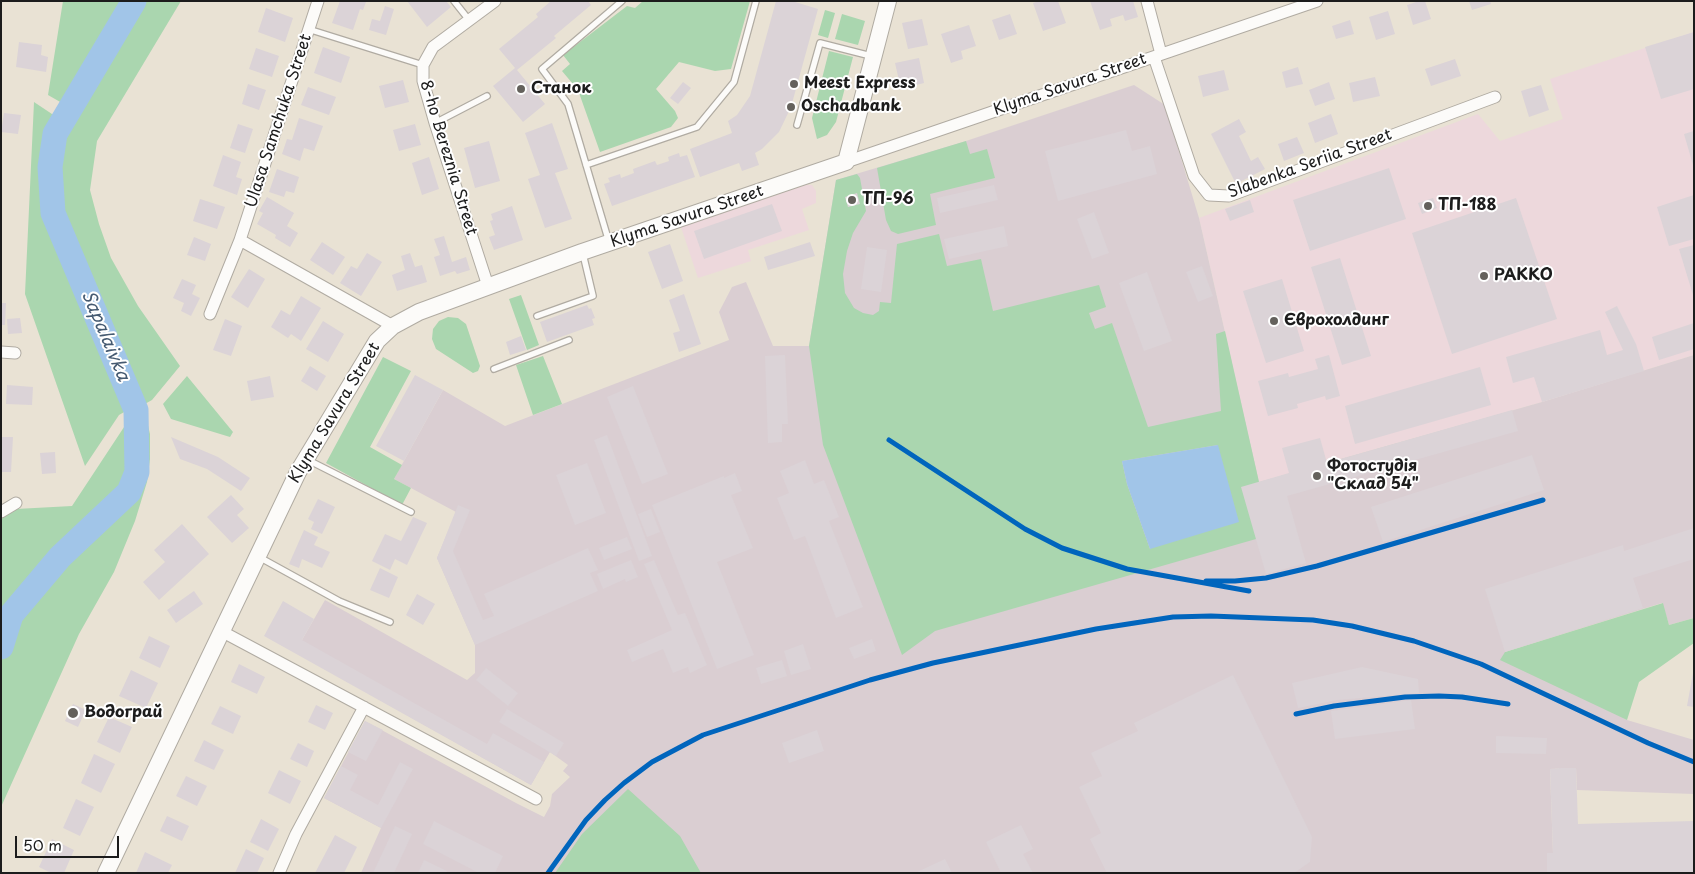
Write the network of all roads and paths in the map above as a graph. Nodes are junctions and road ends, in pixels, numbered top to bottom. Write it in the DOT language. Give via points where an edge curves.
graph roads {
  1 [pos="318,1"];
  2 [pos="454,1"];
  3 [pos="495,1"];
  4 [pos="622,1"];
  5 [pos="756,1"];
  6 [pos="888,1"];
  7 [pos="1147,1"];
  8 [pos="1317,1"];
  9 [pos="468,20"];
  10 [pos="308,29"];
  11 [pos="1158,55"];
  12 [pos="873,57"];
  13 [pos="423,65"];
  14 [pos="487,96"];
  15 [pos="1495,97"];
  16 [pos="435,123"];
  17 [pos="797,125"];
  18 [pos="846,162"];
  19 [pos="586,165"];
  20 [pos="240,240"];
  21 [pos="609,244"];
  22 [pos="582,252"];
  23 [pos="488,286"];
  24 [pos="210,314"];
  25 [pos="537,316"];
  26 [pos="393,326"];
  27 [pos="569,340"];
  28 [pos="1,352"];
  29 [pos="15,353"];
  30 [pos="494,369"];
  31 [pos="306,459"];
  32 [pos="16,504"];
  33 [pos="1,512"];
  34 [pos="411,512"];
  35 [pos="257,556"];
  36 [pos="390,622"];
  37 [pos="221,631"];
  38 [pos="364,707"];
  39 [pos="536,799"];
  40 [pos="106,873"];
  41 [pos="279,873"];
  1 -- 10 [label="street, Ulasa Samchuka Street"];
  2 -- 9 [label="lane"];
  3 -- 9 [label="street, 8-ho Bereznia Street"];
  4 -- 19 [label="lane" via="542,70 568,104"];
  5 -- 19 [label="lane" via="734,82 698,127"];
  6 -- 12 [label="street"];
  7 -- 11 [label="street, Slabenka Seriia Street"];
  8 -- 11 [label="street, Klyma Savura Street"];
  9 -- 13 [label="street, 8-ho Bereznia Street" via="433,47"];
  10 -- 13 [label="lane"];
  10 -- 20 [label="street, Ulasa Samchuka Street"];
  11 -- 15 [label="street, Slabenka Seriia Street" via="1194,176 1209,195 1229,196"];
  11 -- 18 [label="street, Klyma Savura Street"];
  12 -- 17 [label="lane" via="820,43"];
  12 -- 18 [label="street"];
  13 -- 16 [label="street, 8-ho Bereznia Street" via="423,81"];
  14 -- 16 [label="lane"];
  16 -- 23 [label="street, 8-ho Bereznia Street"];
  18 -- 21 [label="street, Klyma Savura Street"];
  19 -- 21 [label="lane"];
  20 -- 24 [label="street, Ulasa Samchuka Street"];
  20 -- 26 [label="street"];
  21 -- 22 [label="street, Klyma Savura Street"];
  22 -- 23 [label="street, Klyma Savura Street"];
  22 -- 25 [label="lane" via="593,296"];
  23 -- 26 [label="street, Klyma Savura Street" via="419,312"];
  26 -- 31 [label="street, Klyma Savura Street" via="377,341"];
  27 -- 30 [label="lane"];
  28 -- 29 [label="street"];
  31 -- 34 [label="lane"];
  31 -- 35 [label="street, Klyma Savura Street"];
  32 -- 33 [label="street"];
  35 -- 36 [label="lane" via="339,601"];
  35 -- 37 [label="street, Klyma Savura Street"];
  37 -- 38 [label="street"];
  37 -- 40 [label="street, Klyma Savura Street"];
  38 -- 39 [label="street"];
  38 -- 41 [label="street" via="296,834"];
}
